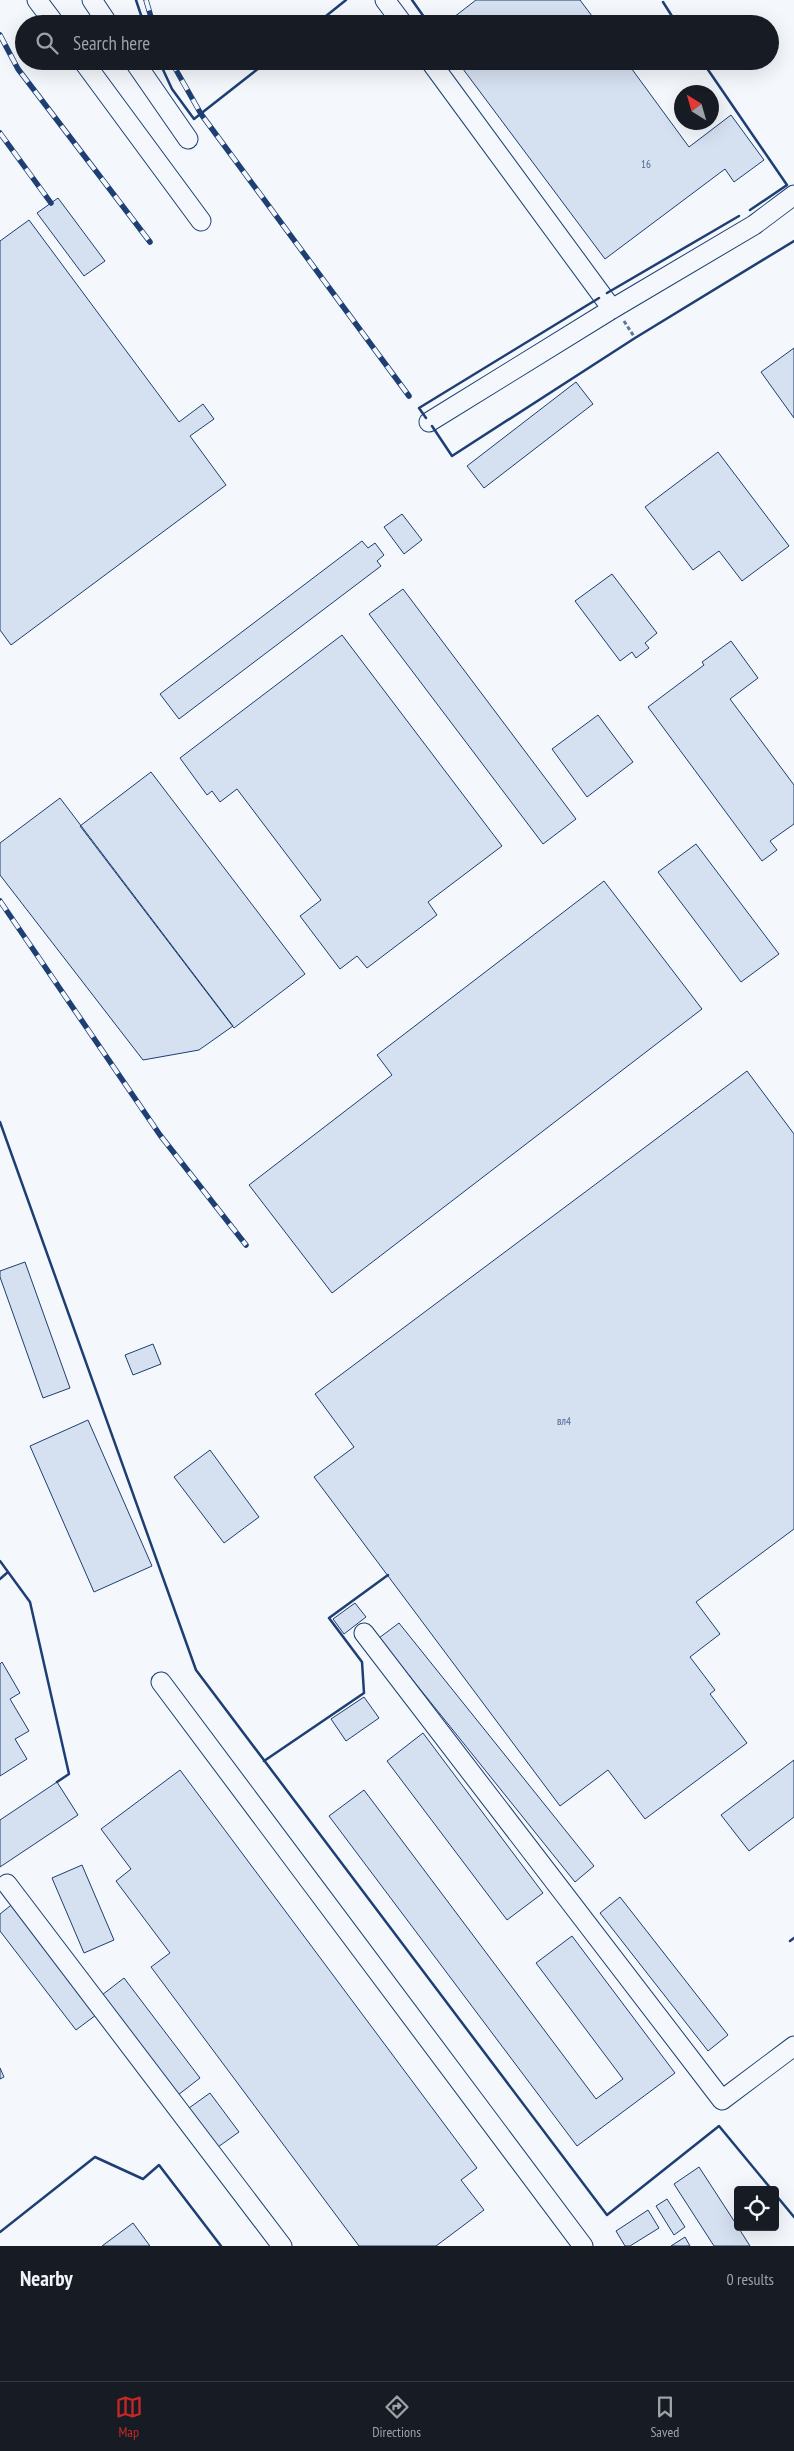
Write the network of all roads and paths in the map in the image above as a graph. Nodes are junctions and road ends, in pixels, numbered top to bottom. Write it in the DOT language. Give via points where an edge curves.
graph roads {
  1 [pos="37,0"];
  2 [pos="92,0"];
  3 [pos="385,0"];
  4 [pos="48,15"];
  5 [pos="102,15"];
  6 [pos="396,15"];
  7 [pos="90,70"];
  8 [pos="140,70"];
  9 [pos="437,70"];
  10 [pos="188,139"];
  11 [pos="794,195"];
  12 [pos="202,221"];
  13 [pos="612,308"];
  14 [pos="429,422"];
  15 [pos="364,1633"];
  16 [pos="160,1682"];
  17 [pos="7,1884"];
  18 [pos="794,2046"];
  19 [pos="282,2246"];
  20 [pos="583,2246"];
  1 -- 4 [label="lane"];
  2 -- 5 [label="lane"];
  3 -- 6 [label="lane"];
  7 -- 12 [label="lane"];
  8 -- 10 [label="lane"];
  9 -- 13 [label="lane"];
  11 -- 13 [label="lane" via="750,219"];
  13 -- 14 [label="lane"];
  15 -- 18 [label="lane" via="722,2100"];
  16 -- 20 [label="lane"];
  17 -- 19 [label="lane"];
}
